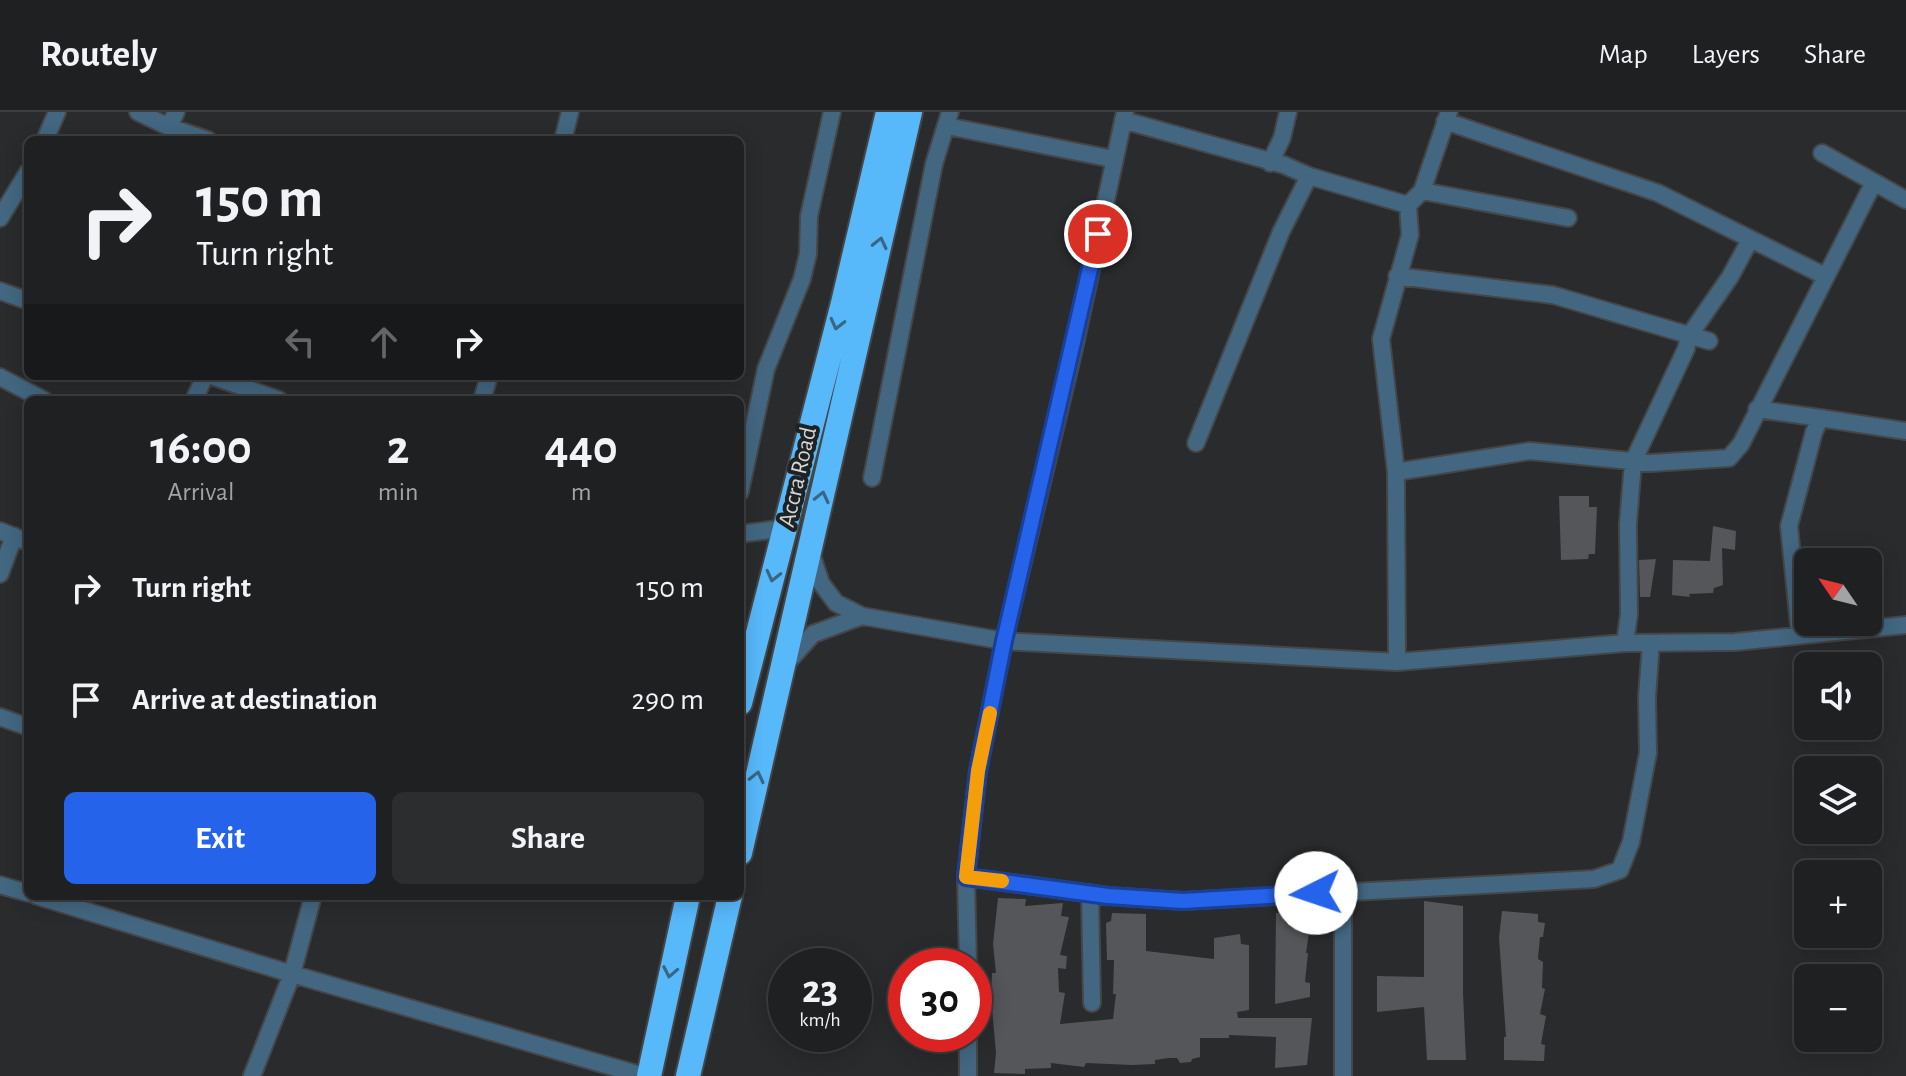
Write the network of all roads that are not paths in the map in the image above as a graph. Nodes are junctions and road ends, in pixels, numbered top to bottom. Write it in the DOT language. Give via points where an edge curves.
graph roads {
  1 [pos="57,112"];
  2 [pos="138,112"];
  3 [pos="570,112"];
  4 [pos="832,112"];
  5 [pos="888,112"];
  6 [pos="910,112"];
  7 [pos="1288,112"];
  8 [pos="1124,116"];
  9 [pos="1447,116"];
  10 [pos="172,119"];
  11 [pos="948,119"];
  12 [pos="47,136"];
  13 [pos="201,136"];
  14 [pos="564,136"];
  15 [pos="1822,153"];
  16 [pos="1113,159"];
  17 [pos="1270,163"];
  18 [pos="1309,176"];
  19 [pos="24,179"];
  20 [pos="1873,184"];
  21 [pos="1422,191"];
  22 [pos="1906,200"];
  23 [pos="1408,205"];
  24 [pos="0,218"];
  25 [pos="1568,218"];
  26 [pos="1750,240"];
  27 [pos="1397,276"];
  28 [pos="1825,276"];
  29 [pos="0,291"];
  30 [pos="24,300"];
  31 [pos="1689,336"];
  32 [pos="1709,341"];
  33 [pos="0,377"];
  34 [pos="223,380"];
  35 [pos="36,396"];
  36 [pos="268,396"];
  37 [pos="1757,409"];
  38 [pos="1820,418"];
  39 [pos="1906,431"];
  40 [pos="1196,443"];
  41 [pos="1633,462"];
  42 [pos="1396,472"];
  43 [pos="744,473"];
  44 [pos="872,478"];
  45 [pos="785,528"];
  46 [pos="744,533"];
  47 [pos="14,536"];
  48 [pos="810,549"];
  49 [pos="0,574"];
  50 [pos="1794,576"];
  51 [pos="862,616"];
  52 [pos="1906,625"];
  53 [pos="1882,627"];
  54 [pos="1794,636"];
  55 [pos="1004,641"];
  56 [pos="1625,643"];
  57 [pos="1651,643"];
  58 [pos="1397,662"];
  59 [pos="784,666"];
  60 [pos="744,687"];
  61 [pos="0,717"];
  62 [pos="24,726"];
  63 [pos="744,836"];
  64 [pos="966,877"];
  65 [pos="0,885"];
  66 [pos="24,892"];
  67 [pos="1343,892"];
  68 [pos="1090,893"];
  69 [pos="50,900"];
  70 [pos="312,900"];
  71 [pos="687,900"];
  72 [pos="729,900"];
  73 [pos="968,948"];
  74 [pos="292,974"];
  75 [pos="1092,1003"];
  76 [pos="968,1052"];
  77 [pos="252,1076"];
  78 [pos="646,1076"];
  79 [pos="688,1076"];
  80 [pos="968,1076"];
  81 [pos="1343,1076"];
  1 -- 12 [label="street"];
  2 -- 10 [label="street"];
  3 -- 14 [label="street"];
  4 -- 43 [label="street" via="809,216 808,254 766,369"];
  5 -- 45 [label="highway, Accra Road, one-way"];
  48 -- 6 [label="highway, Accra Road, one-way"];
  7 -- 17 [label="street"];
  8 -- 16 [label="street"];
  8 -- 17 [label="street"];
  9 -- 21 [label="street"];
  9 -- 26 [label="street" via="1658,193"];
  10 -- 13 [label="street"];
  11 -- 16 [label="street"];
  11 -- 44 [label="street" via="934,164"];
  15 -- 20 [label="street"];
  16 -- 55 [label="street"];
  17 -- 18 [label="street"];
  18 -- 23 [label="street"];
  18 -- 40 [label="street"];
  19 -- 24 [label="street"];
  20 -- 22 [label="street"];
  20 -- 28 [label="street"];
  21 -- 23 [label="street"];
  21 -- 25 [label="street"];
  23 -- 27 [label="street" via="1410,235"];
  26 -- 28 [label="street"];
  26 -- 31 [label="street"];
  27 -- 31 [label="street" via="1553,295"];
  27 -- 42 [label="street" via="1381,339"];
  28 -- 37 [label="street"];
  29 -- 30 [label="street"];
  31 -- 32 [label="street"];
  31 -- 41 [label="street"];
  33 -- 35 [label="street"];
  34 -- 36 [label="street"];
  37 -- 38 [label="street"];
  37 -- 41 [label="street" via="1729,458"];
  38 -- 39 [label="street"];
  38 -- 50 [label="street" via="1789,526"];
  41 -- 42 [label="street" via="1530,451"];
  41 -- 56 [label="street"];
  42 -- 58 [label="street"];
  45 -- 46 [label="street"];
  45 -- 60 [label="highway, Accra Road, one-way"];
  47 -- 49 [label="street"];
  48 -- 51 [label="street" via="821,583 836,603"];
  48 -- 59 [label="highway, Accra Road"];
  51 -- 55 [label="street"];
  51 -- 59 [label="street" via="813,634"];
  52 -- 53 [label="street"];
  54 -- 57 [label="street"];
  55 -- 58 [label="street"];
  55 -- 64 [label="street" via="978,771"];
  56 -- 57 [label="street"];
  56 -- 58 [label="street"];
  57 -- 67 [label="street" via="1648,753 1631,842 1620,870 1594,879"];
  63 -- 59 [label="highway, Accra Road, one-way"];
  61 -- 62 [label="street"];
  64 -- 68 [label="street"];
  64 -- 73 [label="street"];
  65 -- 66 [label="street"];
  67 -- 68 [label="street" via="1183,901"];
  67 -- 81 [label="street"];
  68 -- 75 [label="street"];
  69 -- 74 [label="street"];
  70 -- 74 [label="street"];
  71 -- 78 [label="highway, one-way"];
  72 -- 79 [label="highway"];
  74 -- 77 [label="street"];
  74 -- 78 [label="street"];
  76 -- 80 [label="street"];
}
